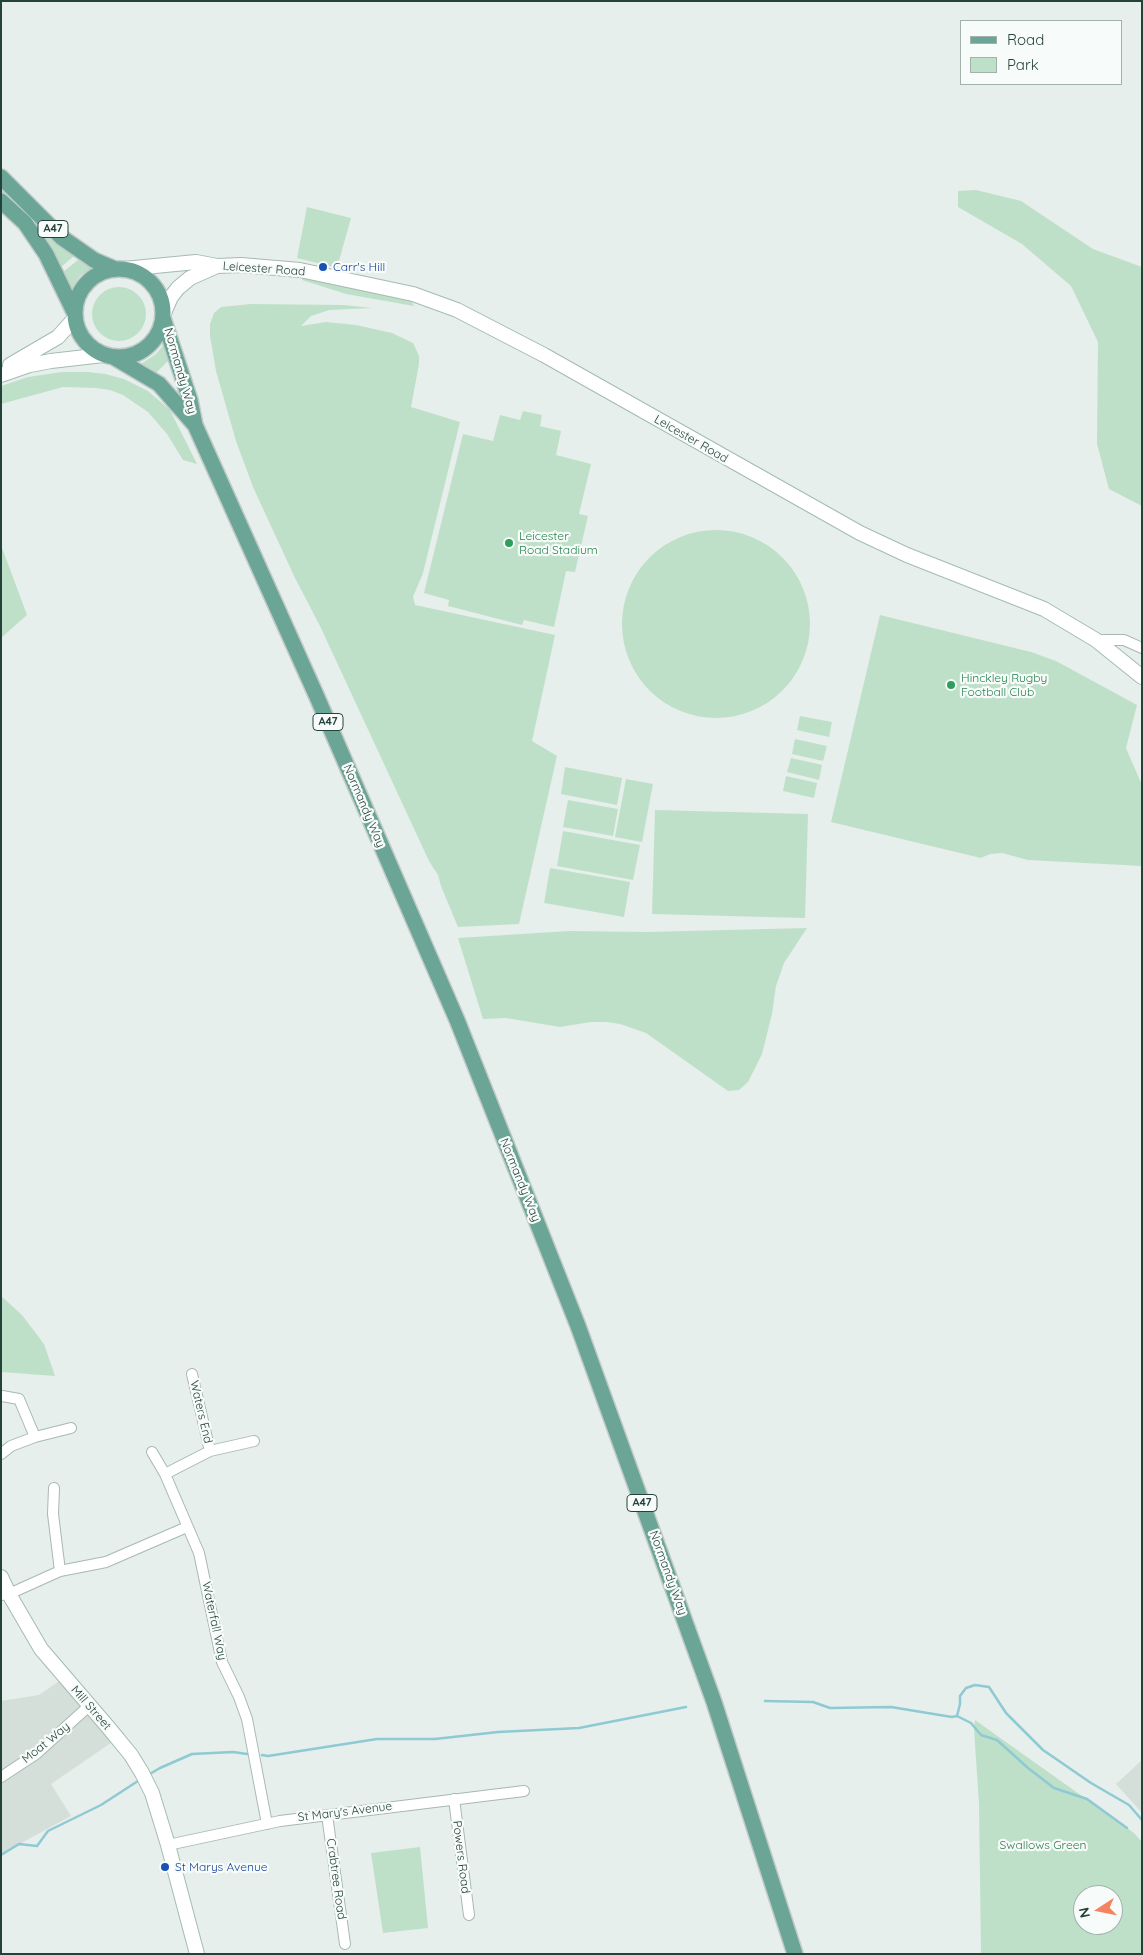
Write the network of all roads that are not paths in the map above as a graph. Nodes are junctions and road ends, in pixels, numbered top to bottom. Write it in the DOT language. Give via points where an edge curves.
graph roads {
  1 [pos="1,177"];
  2 [pos="1,202"];
  3 [pos="217,266"];
  4 [pos="120,269"];
  5 [pos="164,315"];
  6 [pos="75,316"];
  7 [pos="109,356"];
  8 [pos="1,373"];
  9 [pos="195,426"];
  10 [pos="1096,640"];
  11 [pos="1142,648"];
  12 [pos="1142,677"];
  13 [pos="192,1374"];
  14 [pos="2,1396"];
  15 [pos="71,1428"];
  16 [pos="35,1437"];
  17 [pos="254,1441"];
  18 [pos="210,1451"];
  19 [pos="152,1452"];
  20 [pos="1,1454"];
  21 [pos="165,1474"];
  22 [pos="54,1488"];
  23 [pos="187,1527"];
  24 [pos="60,1571"];
  25 [pos="1,1577"];
  26 [pos="5,1595"];
  27 [pos="89,1706"];
  28 [pos="1,1777"];
  29 [pos="524,1791"];
  30 [pos="454,1799"];
  31 [pos="327,1815"];
  32 [pos="267,1824"];
  33 [pos="168,1845"];
  34 [pos="469,1916"];
  35 [pos="345,1944"];
  36 [pos="197,1954"];
  37 [pos="795,1954"];
  1 -- 4 [label="main road, Leicester Road / A47" via="61,237 94,260"];
  2 -- 6 [label="main road, A47" via="25,223 46,254"];
  3 -- 4 [label="main road, Leicester Road" via="196,262"];
  3 -- 5 [label="main road, Leicester Road" via="190,278 178,288"];
  3 -- 10 [label="main road, Leicester Road" via="300,270 413,294 457,310 544,355 860,533 1044,609"];
  4 -- 5 [label="main road" via="142,275 152,284 160,295"];
  4 -- 6 [label="main road" via="102,272 82,288"];
  5 -- 7 [label="main road" via="157,337 148,347 136,354"];
  5 -- 9 [label="main road, Normandy Way / A47"];
  6 -- 7 [label="main road" via="84,341"];
  6 -- 8 [label="main road" via="58,337"];
  7 -- 8 [label="main road" via="30,365"];
  7 -- 9 [label="main road, Normandy Way / A47" via="158,384"];
  9 -- 37 [label="main road, Normandy Way / A47" via="457,1020 574,1317 714,1702"];
  10 -- 11 [label="street" via="1124,640"];
  10 -- 12 [label="main road, Leicester Road"];
  13 -- 18 [label="street, Waters End"];
  14 -- 16 [label="street" via="19,1399"];
  15 -- 16 [label="street"];
  16 -- 20 [label="street" via="11,1446"];
  17 -- 18 [label="street"];
  18 -- 21 [label="street"];
  19 -- 21 [label="street, Waterfall Way"];
  21 -- 23 [label="street, Waterfall Way"];
  22 -- 24 [label="street" via="53,1514"];
  23 -- 24 [label="street" via="106,1562"];
  23 -- 32 [label="street, Waterfall Way" via="203,1568 222,1662 247,1719"];
  24 -- 26 [label="street"];
  25 -- 26 [label="main road, Mill Street"];
  26 -- 27 [label="main road, Mill Street" via="41,1649"];
  27 -- 28 [label="street, Moat Way" via="36,1754"];
  27 -- 33 [label="main road, Mill Street" via="131,1755 142,1773 152,1792"];
  29 -- 30 [label="street, St Mary's Avenue"];
  30 -- 31 [label="street, St Mary's Avenue"];
  30 -- 34 [label="street, Powers Road"];
  31 -- 32 [label="street, St Mary's Avenue"];
  31 -- 35 [label="street, Crabtree Road"];
  32 -- 33 [label="street, St Mary's Avenue"];
  33 -- 36 [label="main road, Mill Street"];
}
